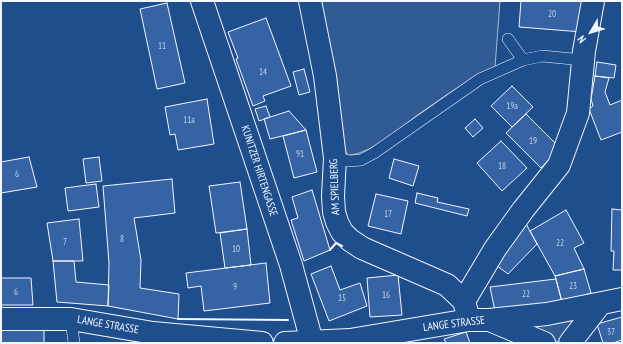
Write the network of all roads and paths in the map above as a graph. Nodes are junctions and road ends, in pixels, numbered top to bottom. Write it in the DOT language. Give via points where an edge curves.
graph roads {
  1 [pos="202,1"];
  2 [pos="310,1"];
  3 [pos="593,1"];
  4 [pos="508,39"];
  5 [pos="523,60"];
  6 [pos="583,60"];
  7 [pos="335,158"];
  8 [pos="622,299"];
  9 [pos="600,304"];
  10 [pos="474,314"];
  11 [pos="1,319"];
  12 [pos="71,319"];
  13 [pos="351,341"];
  14 [pos="312,342"];
  15 [pos="74,343"];
  16 [pos="262,343"];
  17 [pos="285,343"];
  18 [pos="544,343"];
  19 [pos="570,343"];
  1 -- 14 [label="street, KUNITZER HIRTENGASSE" via="291,265"];
  2 -- 7 [label="street, AM SPIELBERG" via="325,76"];
  3 -- 6 [label="street"];
  4 -- 5 [label="lane"];
  5 -- 6 [label="lane" via="542,56"];
  5 -- 7 [label="lane" via="480,79 361,160"];
  6 -- 10 [label="street" via="578,113 559,165 495,249"];
  7 -- 10 [label="street, AM SPIELBERG" via="334,212 346,236 362,248 447,285"];
  8 -- 9 [label="street, LANGE STRASSE"];
  9 -- 10 [label="street, LANGE STRASSE" via="547,314"];
  9 -- 19 [label="street"];
  10 -- 13 [label="street, LANGE STRASSE"];
  10 -- 18 [label="street"];
  11 -- 12 [label="street, LANGE STRASSE"];
  12 -- 15 [label="lane"];
  12 -- 16 [label="street, LANGE STRASSE" via="153,333"];
  13 -- 14 [label="street, LANGE STRASSE"];
  14 -- 17 [label="street, LANGE STRASSE"];
}
